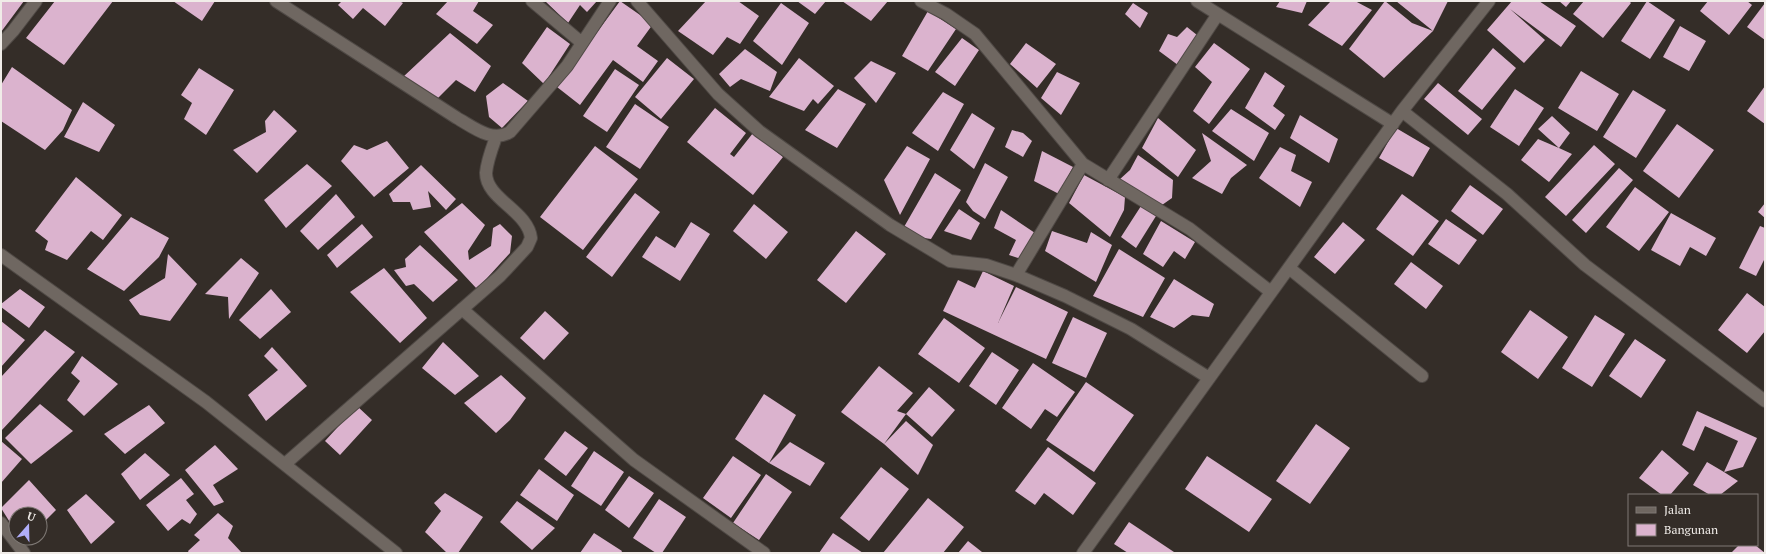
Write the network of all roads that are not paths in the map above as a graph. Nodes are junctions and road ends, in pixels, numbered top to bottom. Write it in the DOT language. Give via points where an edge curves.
graph roads {
  1 [pos="36,1"];
  2 [pos="276,1"];
  3 [pos="532,1"];
  4 [pos="610,1"];
  5 [pos="637,1"];
  6 [pos="922,1"];
  7 [pos="1197,1"];
  8 [pos="1490,1"];
  9 [pos="1218,14"];
  10 [pos="582,43"];
  11 [pos="1,44"];
  12 [pos="1402,111"];
  13 [pos="1393,124"];
  14 [pos="496,137"];
  15 [pos="1083,164"];
  16 [pos="1108,180"];
  17 [pos="1,255"];
  18 [pos="1289,268"];
  19 [pos="1016,275"];
  20 [pos="1271,292"];
  21 [pos="462,309"];
  22 [pos="1422,376"];
  23 [pos="1209,378"];
  24 [pos="1765,401"];
  25 [pos="285,464"];
  26 [pos="1,523"];
  27 [pos="24,553"];
  28 [pos="396,553"];
  29 [pos="764,553"];
  30 [pos="1083,553"];
  1 -- 11 [label="street"];
  2 -- 14 [label="street" via="457,118"];
  3 -- 10 [label="street"];
  4 -- 10 [label="street"];
  5 -- 19 [label="street" via="718,94 759,131 929,250 950,261 986,265"];
  6 -- 15 [label="street" via="975,34"];
  7 -- 9 [label="street"];
  8 -- 12 [label="street"];
  9 -- 13 [label="street"];
  9 -- 16 [label="street"];
  10 -- 14 [label="street" via="567,66 510,132"];
  12 -- 13 [label="street"];
  12 -- 24 [label="street" via="1507,194 1585,265"];
  13 -- 18 [label="street"];
  14 -- 21 [label="street" via="488,164 487,180 492,189 526,224 531,238 500,276"];
  15 -- 16 [label="street"];
  15 -- 19 [label="street"];
  16 -- 20 [label="street" via="1190,229"];
  17 -- 25 [label="street" via="206,402"];
  18 -- 20 [label="street"];
  18 -- 22 [label="street"];
  19 -- 23 [label="street" via="1131,329"];
  20 -- 23 [label="street"];
  21 -- 25 [label="street"];
  21 -- 29 [label="street" via="634,460"];
  23 -- 30 [label="street"];
  25 -- 28 [label="street"];
  26 -- 27 [label="street"];
}
